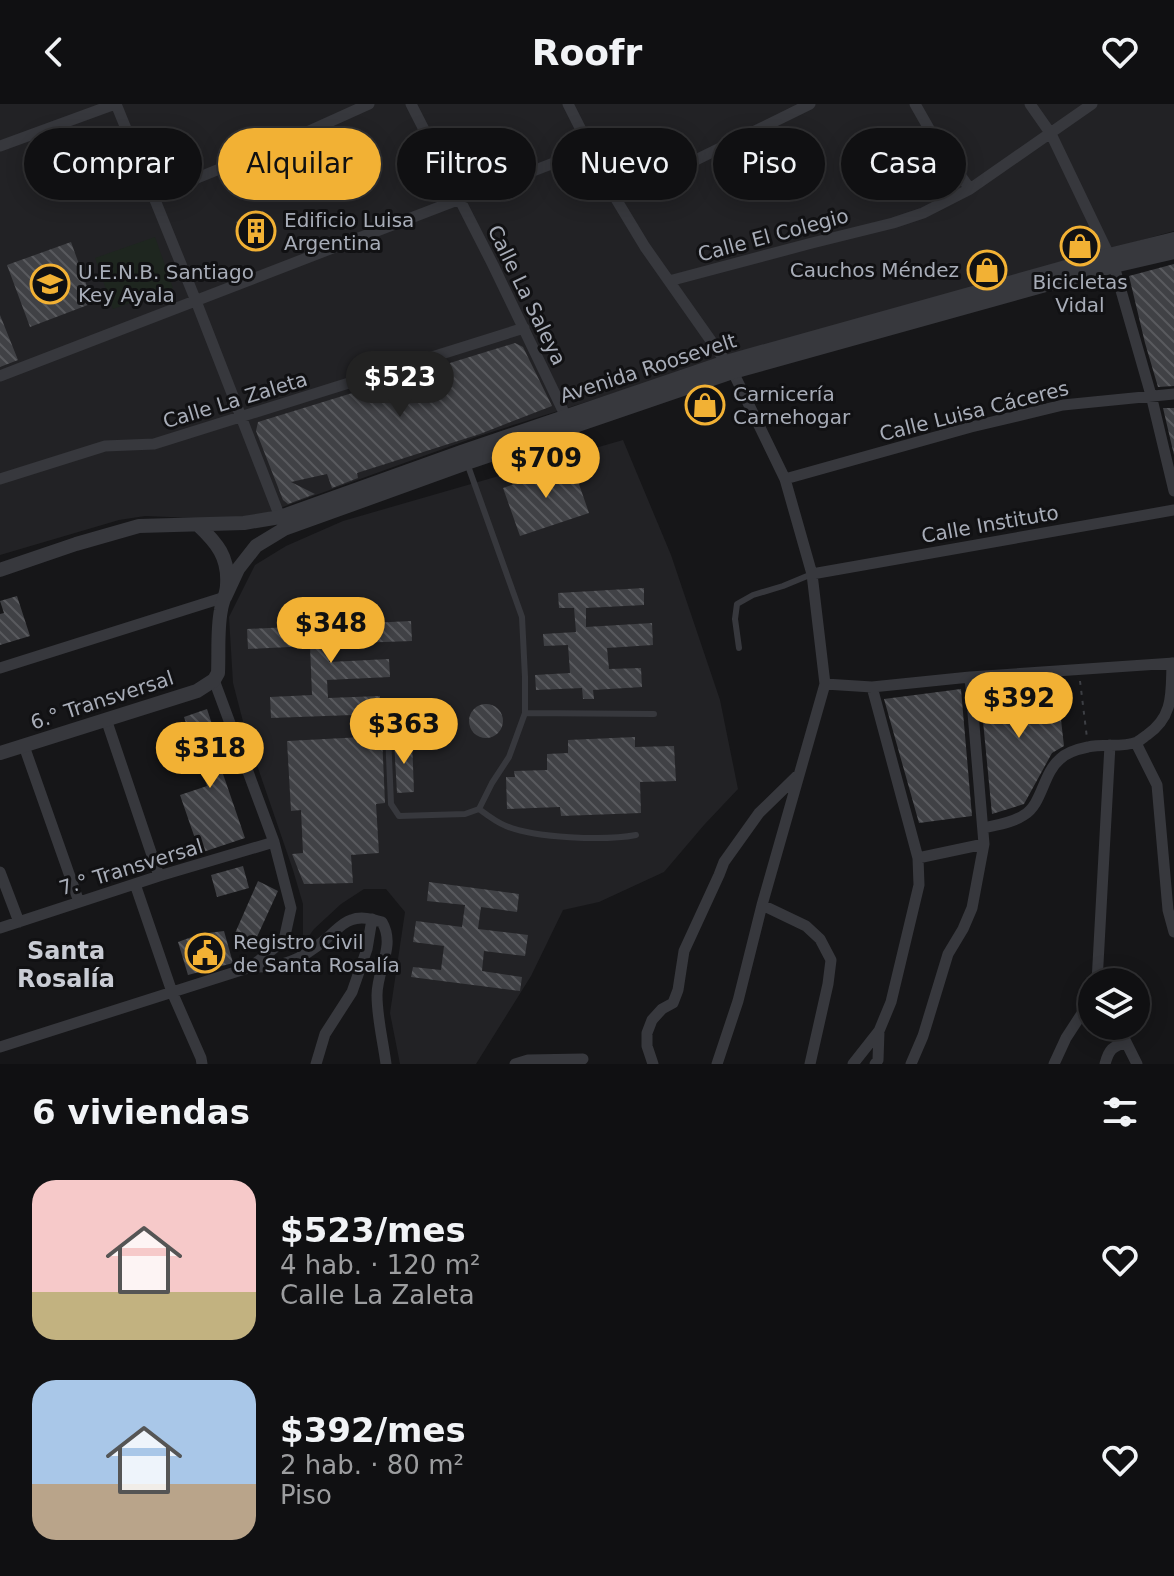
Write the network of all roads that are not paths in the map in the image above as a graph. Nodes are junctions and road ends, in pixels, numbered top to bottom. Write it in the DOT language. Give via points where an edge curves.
graph roads {
  1 [pos="113,104"];
  2 [pos="369,104"];
  3 [pos="411,104"];
  4 [pos="568,104"];
  5 [pos="810,104"];
  6 [pos="915,104"];
  7 [pos="1030,104"];
  8 [pos="1092,104"];
  9 [pos="123,128"];
  10 [pos="423,128"];
  11 [pos="580,128"];
  12 [pos="1051,134"];
  13 [pos="1,143"];
  14 [pos="697,159"];
  15 [pos="202,176"];
  16 [pos="970,189"];
  17 [pos="155,200"];
  18 [pos="457,200"];
  19 [pos="460,200"];
  20 [pos="617,200"];
  21 [pos="1174,242"];
  22 [pos="1174,252"];
  23 [pos="1133,256"];
  24 [pos="1111,261"];
  25 [pos="669,281"];
  26 [pos="196,301"];
  27 [pos="524,328"];
  28 [pos="730,367"];
  29 [pos="0,376"];
  30 [pos="1174,394"];
  31 [pos="1151,395"];
  32 [pos="240,417"];
  33 [pos="568,422"];
  34 [pos="467,463"];
  35 [pos="0,479"];
  36 [pos="785,479"];
  37 [pos="1174,491"];
  38 [pos="1174,510"];
  39 [pos="280,517"];
  40 [pos="198,525"];
  41 [pos="0,570"];
  42 [pos="812,574"];
  43 [pos="225,597"];
  44 [pos="739,648"];
  45 [pos="1173,663"];
  46 [pos="0,668"];
  47 [pos="970,677"];
  48 [pos="214,680"];
  49 [pos="825,684"];
  50 [pos="872,687"];
  51 [pos="525,713"];
  52 [pos="654,714"];
  53 [pos="106,719"];
  54 [pos="388,734"];
  55 [pos="1136,743"];
  56 [pos="1110,745"];
  57 [pos="24,746"];
  58 [pos="0,753"];
  59 [pos="798,775"];
  60 [pos="479,809"];
  61 [pos="983,828"];
  62 [pos="636,835"];
  63 [pos="274,842"];
  64 [pos="984,844"];
  65 [pos="918,858"];
  66 [pos="0,872"];
  67 [pos="159,876"];
  68 [pos="135,884"];
  69 [pos="79,902"];
  70 [pos="762,905"];
  71 [pos="372,919"];
  72 [pos="19,922"];
  73 [pos="0,928"];
  74 [pos="1174,932"];
  75 [pos="251,967"];
  76 [pos="1098,968"];
  77 [pos="172,992"];
  78 [pos="1078,1020"];
  79 [pos="879,1031"];
  80 [pos="1126,1042"];
  81 [pos="0,1047"];
  82 [pos="583,1059"];
  83 [pos="879,1063"];
  84 [pos="202,1064"];
  85 [pos="316,1064"];
  86 [pos="386,1064"];
  87 [pos="515,1064"];
  88 [pos="653,1064"];
  89 [pos="717,1064"];
  90 [pos="810,1064"];
  91 [pos="853,1064"];
  92 [pos="911,1064"];
  93 [pos="1054,1064"];
  94 [pos="1105,1064"];
  95 [pos="1137,1064"];
  1 -- 9 [label="street"];
  1 -- 13 [label="street"];
  2 -- 15 [label="street"];
  3 -- 10 [label="street, Calle La Saleya"];
  4 -- 11 [label="street"];
  5 -- 14 [label="street"];
  6 -- 16 [label="street"];
  7 -- 12 [label="street"];
  8 -- 12 [label="street, Calle El Colegio"];
  12 -- 16 [label="street, Calle El Colegio"];
  12 -- 24 [label="street"];
  16 -- 25 [label="street, Calle El Colegio" via="893,223"];
  17 -- 26 [label="street"];
  18 -- 26 [label="street"];
  19 -- 27 [label="street, Calle La Saleya"];
  20 -- 25 [label="street"];
  21 -- 23 [label="street, Avenida Roosevelt"];
  21 -- 23 [label="street"];
  22 -- 23 [label="street, Avenida Roosevelt"];
  23 -- 24 [label="street, Avenida Roosevelt"];
  24 -- 28 [label="street, Avenida Roosevelt"];
  24 -- 31 [label="street"];
  25 -- 28 [label="street"];
  26 -- 29 [label="street"];
  26 -- 32 [label="street"];
  27 -- 32 [label="street, Calle La Zaleta"];
  27 -- 33 [label="street, Calle La Saleya"];
  28 -- 33 [label="street, Avenida Roosevelt"];
  28 -- 36 [label="street"];
  30 -- 31 [label="street, Calle Luisa Cáceres"];
  31 -- 36 [label="street, Calle Luisa Cáceres" via="1063,405"];
  31 -- 37 [label="street"];
  32 -- 35 [label="street, Calle La Zaleta" via="154,444 105,446"];
  32 -- 39 [label="street"];
  33 -- 34 [label="street, Avenida Roosevelt"];
  33 -- 39 [label="street, Avenida Roosevelt"];
  34 -- 43 [label="street, Avenida Roosevelt" via="284,529 256,546"];
  34 -- 51 [label="lane" via="522,617"];
  36 -- 42 [label="street"];
  38 -- 42 [label="street, Calle Instituto"];
  39 -- 40 [label="street, Avenida Roosevelt"];
  40 -- 41 [label="street, Avenida Roosevelt" via="139,526"];
  40 -- 43 [label="street" via="222,552"];
  42 -- 44 [label="lane" via="737,604"];
  42 -- 49 [label="street"];
  43 -- 46 [label="street"];
  43 -- 48 [label="street"];
  45 -- 47 [label="street"];
  45 -- 55 [label="street" via="1166,717"];
  47 -- 50 [label="street"];
  47 -- 61 [label="street"];
  48 -- 53 [label="street, 6.° Transversal" via="197,691"];
  48 -- 63 [label="street"];
  49 -- 50 [label="street"];
  49 -- 59 [label="street"];
  50 -- 65 [label="street"];
  51 -- 52 [label="lane"];
  51 -- 60 [label="lane" via="509,757"];
  53 -- 57 [label="street, 6.° Transversal"];
  53 -- 67 [label="street"];
  54 -- 60 [label="lane" via="391,804 399,816"];
  55 -- 56 [label="street"];
  55 -- 74 [label="street" via="1157,785"];
  56 -- 61 [label="street" via="1061,757 1027,814"];
  56 -- 76 [label="street"];
  57 -- 58 [label="street, 6.° Transversal"];
  57 -- 69 [label="street"];
  59 -- 70 [label="street"];
  59 -- 88 [label="street" via="759,813 724,862 684,951 673,1003 652,1020 647,1033"];
  60 -- 62 [label="lane" via="532,834 614,839"];
  61 -- 64 [label="street"];
  63 -- 67 [label="street, 7.° Transversal"];
  63 -- 75 [label="street" via="291,908 284,940"];
  64 -- 65 [label="street"];
  64 -- 92 [label="street" via="972,908 948,954"];
  65 -- 79 [label="street" via="919,885"];
  66 -- 72 [label="street"];
  67 -- 68 [label="street, 7.° Transversal"];
  68 -- 69 [label="street, 7.° Transversal"];
  68 -- 77 [label="street"];
  69 -- 72 [label="street, 7.° Transversal"];
  70 -- 89 [label="street"];
  70 -- 90 [label="street" via="806,926 831,960"];
  71 -- 75 [label="street" via="348,920 311,951 284,965"];
  71 -- 85 [label="street" via="352,992 325,1034"];
  71 -- 86 [label="street" via="387,930 377,989"];
  72 -- 73 [label="street, 7.° Transversal"];
  75 -- 77 [label="street"];
  77 -- 81 [label="street"];
  77 -- 84 [label="street"];
  78 -- 93 [label="street"];
  79 -- 83 [label="street"];
  79 -- 91 [label="street"];
  80 -- 94 [label="street" via="1113,1047"];
  80 -- 95 [label="street"];
  82 -- 87 [label="street"];
}
